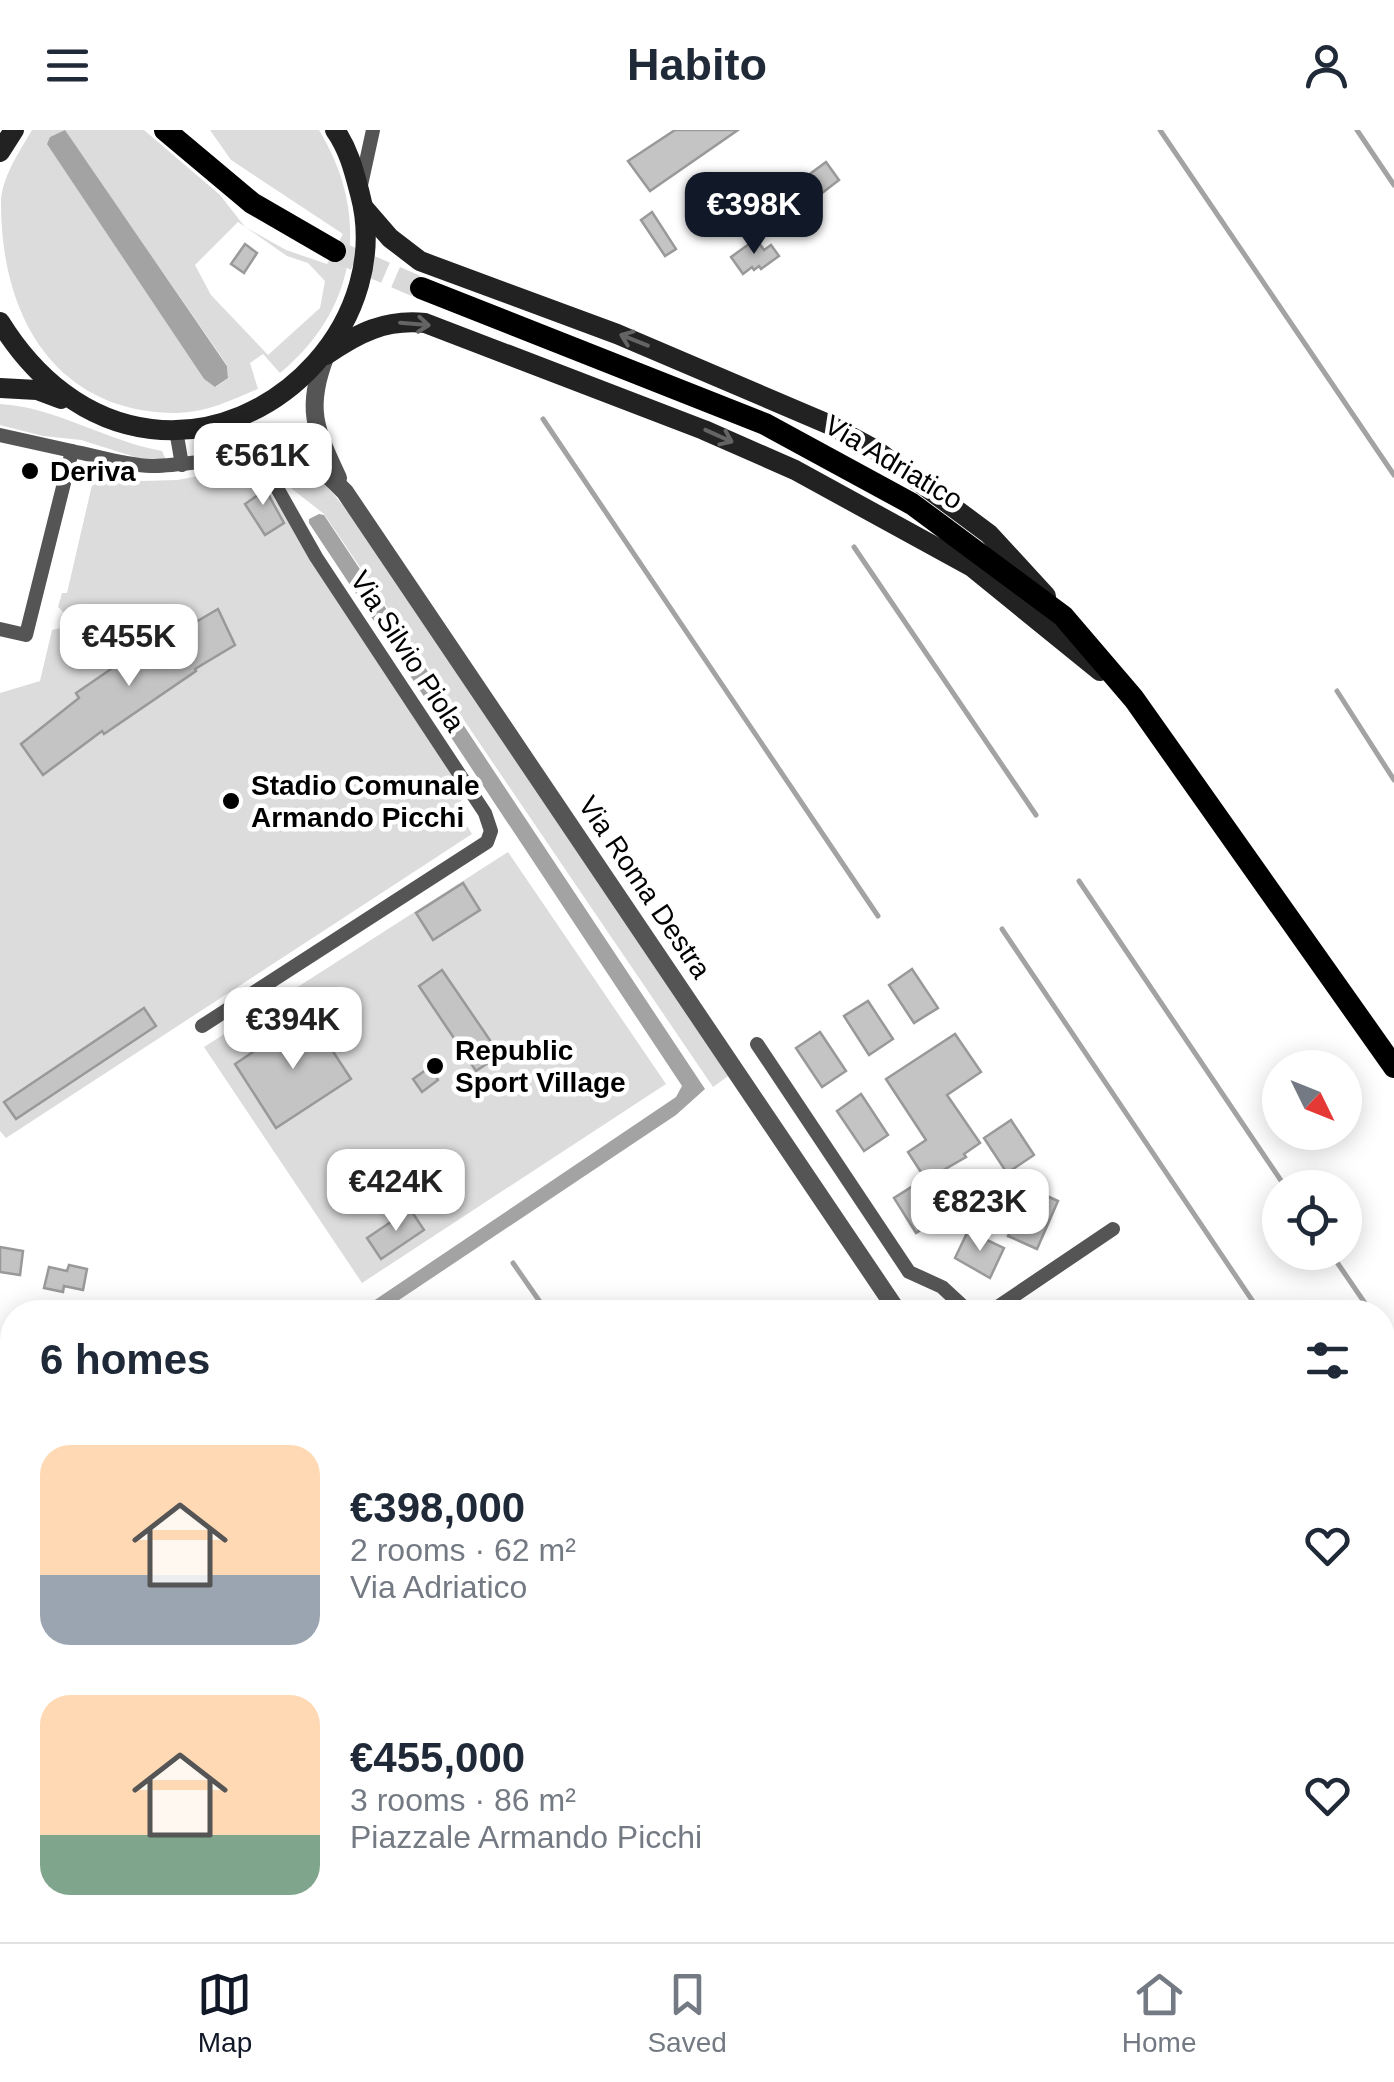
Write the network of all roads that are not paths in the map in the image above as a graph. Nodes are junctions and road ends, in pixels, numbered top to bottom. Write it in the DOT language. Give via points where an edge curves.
graph roads {
  1 [pos="165,130"];
  2 [pos="335,130"];
  3 [pos="373,130"];
  4 [pos="362,199"];
  5 [pos="335,251"];
  6 [pos="421,288"];
  7 [pos="0,322"];
  8 [pos="326,354"];
  9 [pos="0,388"];
  10 [pos="84,407"];
  11 [pos="200,427"];
  12 [pos="176,430"];
  13 [pos="0,436"];
  14 [pos="72,450"];
  15 [pos="182,465"];
  16 [pos="345,492"];
  17 [pos="1064,616"];
  18 [pos="0,629"];
  19 [pos="1134,699"];
  20 [pos="202,1026"];
  21 [pos="757,1044"];
  22 [pos="1394,1067"];
  23 [pos="1113,1229"];
  24 [pos="890,1300"];
  25 [pos="956,1300"];
  26 [pos="1008,1300"];
  1 -- 5 [label="main road" via="252,203"];
  2 -- 4 [label="main road"];
  3 -- 4 [label="street"];
  4 -- 8 [label="main road" via="363,273 344,328"];
  17 -- 4 [label="main road, one-way" via="988,534 876,450 683,360 420,261 390,238"];
  6 -- 17 [label="main road, Via Adriatico" via="812,447 912,504"];
  7 -- 10 [label="main road" via="33,369"];
  8 -- 11 [label="main road" via="251,411"];
  8 -- 16 [label="street, Via Roma Destra" via="315,383 314,422"];
  8 -- 19 [label="main road, one-way" via="387,323 425,323 704,430 795,470 972,566"];
  9 -- 10 [label="main road" via="37,390"];
  10 -- 12 [label="main road" via="127,424"];
  11 -- 12 [label="main road"];
  11 -- 16 [label="street, Via Roma Destra" via="282,440"];
  12 -- 15 [label="street"];
  13 -- 14 [label="street, Via Silvio Piola"];
  14 -- 15 [label="street, Via Silvio Piola" via="145,466"];
  14 -- 18 [label="street" via="26,635"];
  15 -- 20 [label="street, Via Silvio Piola" via="250,460 262,468 491,831 487,842"];
  16 -- 24 [label="street, Via Roma Destra"];
  17 -- 19 [label="main road, Via Adriatico"];
  19 -- 22 [label="main road, Via Adriatico"];
  21 -- 25 [label="street" via="909,1272"];
  23 -- 26 [label="street"];
}
